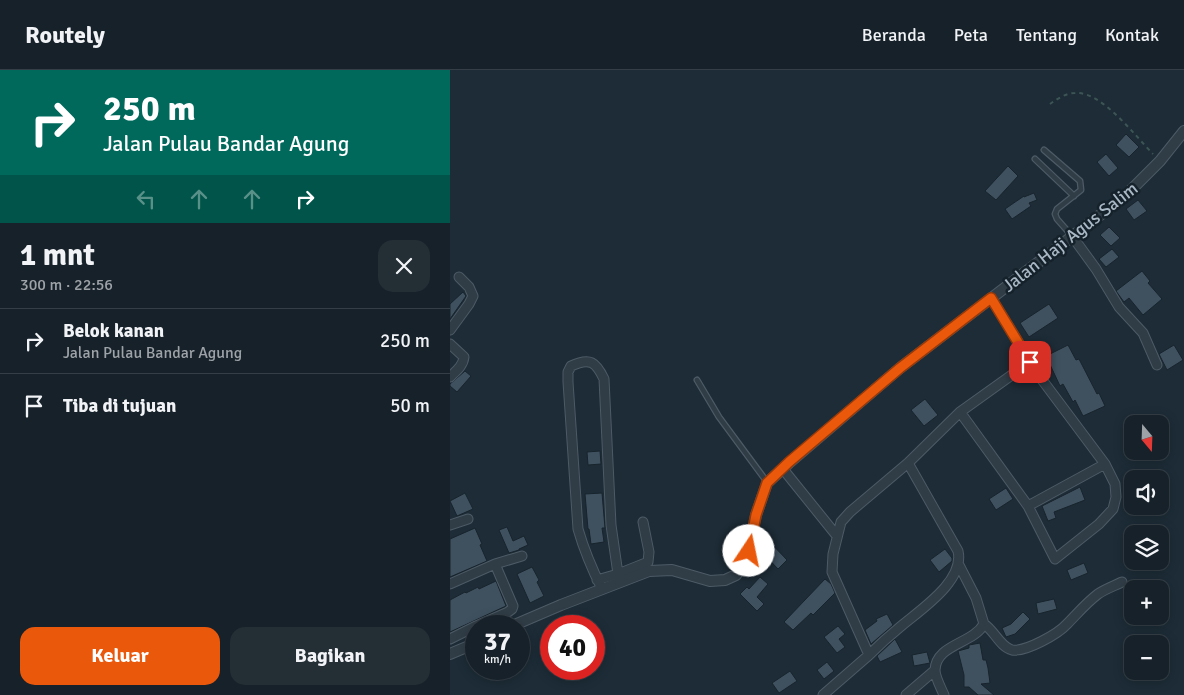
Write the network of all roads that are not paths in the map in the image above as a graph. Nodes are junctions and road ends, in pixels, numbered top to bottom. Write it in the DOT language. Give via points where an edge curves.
graph roads {
  1 [pos="1184,131"];
  2 [pos="1044,150"];
  3 [pos="1035,160"];
  4 [pos="1074,196"];
  5 [pos="1072,236"];
  6 [pos="459,278"];
  7 [pos="991,298"];
  8 [pos="450,330"];
  9 [pos="450,344"];
  10 [pos="1030,362"];
  11 [pos="1157,365"];
  12 [pos="450,377"];
  13 [pos="697,380"];
  14 [pos="960,412"];
  15 [pos="908,463"];
  16 [pos="1106,464"];
  17 [pos="782,469"];
  18 [pos="767,483"];
  19 [pos="1028,506"];
  20 [pos="468,519"];
  21 [pos="643,522"];
  22 [pos="450,525"];
  23 [pos="837,536"];
  24 [pos="522,556"];
  25 [pos="495,564"];
  26 [pos="959,565"];
  27 [pos="618,574"];
  28 [pos="1122,582"];
  29 [pos="450,584"];
  30 [pos="600,584"];
  31 [pos="501,615"];
  32 [pos="530,617"];
  33 [pos="984,624"];
  34 [pos="465,632"];
  35 [pos="450,639"];
  36 [pos="465,648"];
  37 [pos="450,654"];
  38 [pos="869,655"];
  39 [pos="934,671"];
  40 [pos="823,695"];
  41 [pos="906,695"];
  42 [pos="944,695"];
  1 -- 5 [label="street, Jalan Haji Agus Salim" via="1125,196"];
  2 -- 4 [label="lane" via="1080,181 1081,190"];
  3 -- 4 [label="lane"];
  4 -- 5 [label="lane" via="1055,214"];
  5 -- 7 [label="street, Jalan Haji Agus Salim"];
  5 -- 11 [label="street" via="1119,307 1143,332"];
  6 -- 8 [label="street" via="473,296"];
  7 -- 10 [label="street"];
  7 -- 17 [label="street, Jalan Haji Agus Salim" via="900,368"];
  9 -- 12 [label="street" via="464,357"];
  10 -- 14 [label="street"];
  10 -- 16 [label="street"];
  13 -- 18 [label="lane" via="719,417"];
  14 -- 15 [label="street"];
  14 -- 19 [label="street"];
  15 -- 23 [label="street" via="850,512"];
  15 -- 26 [label="street" via="958,551"];
  16 -- 19 [label="street"];
  16 -- 19 [label="street" via="1115,484 1116,497 1112,509 1099,524 1055,559"];
  17 -- 18 [label="street, Jalan Haji Agus Salim"];
  17 -- 23 [label="street"];
  18 -- 30 [label="street, Jalan Haji Agus Salim" via="746,560 736,575 710,581 662,569"];
  20 -- 22 [label="street"];
  21 -- 27 [label="street" via="648,562"];
  23 -- 38 [label="street" via="832,572"];
  24 -- 25 [label="street"];
  25 -- 29 [label="street"];
  25 -- 31 [label="street" via="513,606"];
  26 -- 33 [label="street" via="976,598"];
  26 -- 38 [label="street" via="934,599"];
  27 -- 30 [label="street"];
  27 -- 30 [label="street" via="611,524 604,379 594,363 586,361 571,366 568,382 578,529 583,549"];
  28 -- 33 [label="street" via="1098,594 1067,625 1028,647 1013,650"];
  30 -- 32 [label="street, Jalan Haji Agus Salim"];
  33 -- 39 [label="street" via="980,632 942,652"];
  34 -- 35 [label="street"];
  36 -- 37 [label="street"];
  38 -- 40 [label="street"];
  39 -- 41 [label="street"];
  39 -- 42 [label="street"];
}
